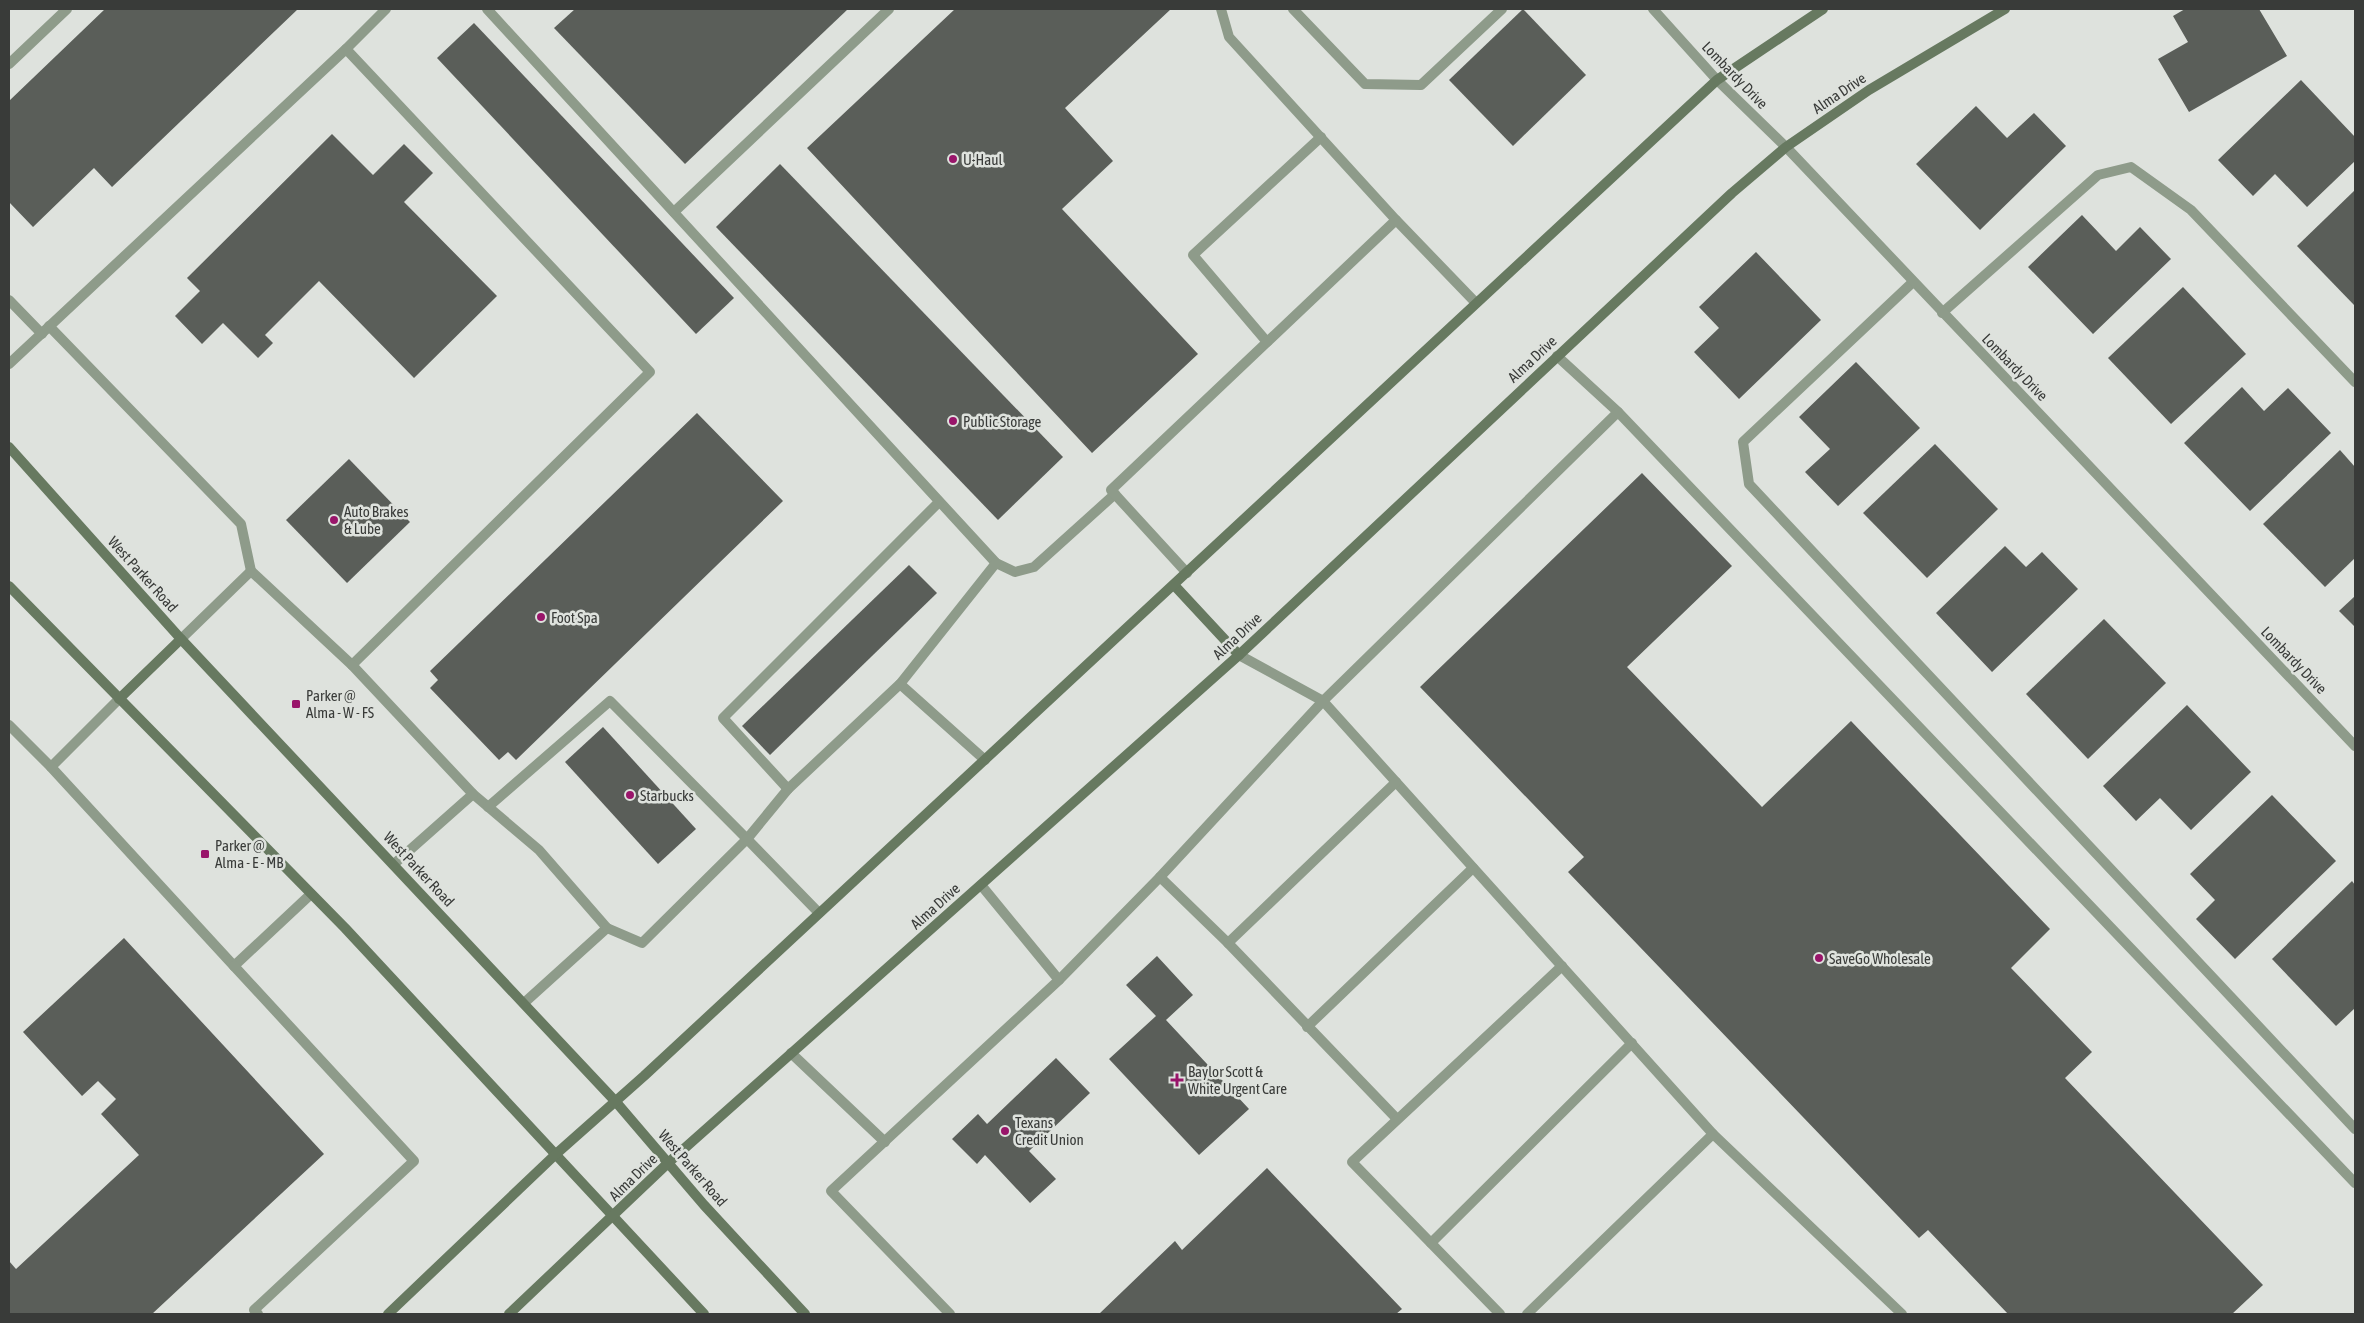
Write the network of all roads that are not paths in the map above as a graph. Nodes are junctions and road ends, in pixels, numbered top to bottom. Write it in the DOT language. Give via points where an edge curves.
graph roads {
  1 [pos="67,9"];
  2 [pos="386,9"];
  3 [pos="487,9"];
  4 [pos="888,9"];
  5 [pos="1221,9"];
  6 [pos="1293,9"];
  7 [pos="1502,9"];
  8 [pos="1652,9"];
  9 [pos="1823,9"];
  10 [pos="2005,9"];
  11 [pos="346,49"];
  12 [pos="9,64"];
  13 [pos="1717,80"];
  14 [pos="1321,137"];
  15 [pos="1786,147"];
  16 [pos="674,212"];
  17 [pos="1396,220"];
  18 [pos="1913,282"];
  19 [pos="9,300"];
  20 [pos="1476,303"];
  21 [pos="1942,312"];
  22 [pos="45,330"];
  23 [pos="1267,342"];
  24 [pos="1557,356"];
  25 [pos="9,364"];
  26 [pos="2355,382"];
  27 [pos="1618,412"];
  28 [pos="9,447"];
  29 [pos="1115,494"];
  30 [pos="939,502"];
  31 [pos="996,563"];
  32 [pos="251,571"];
  33 [pos="1187,573"];
  34 [pos="1174,585"];
  35 [pos="9,586"];
  36 [pos="181,639"];
  37 [pos="1239,655"];
  38 [pos="352,665"];
  39 [pos="900,684"];
  40 [pos="119,699"];
  41 [pos="1323,701"];
  42 [pos="9,725"];
  43 [pos="2355,746"];
  44 [pos="985,760"];
  45 [pos="51,767"];
  46 [pos="1396,782"];
  47 [pos="788,789"];
  48 [pos="473,794"];
  49 [pos="488,807"];
  50 [pos="747,839"];
  51 [pos="394,864"];
  52 [pos="1473,868"];
  53 [pos="1160,877"];
  54 [pos="981,885"];
  55 [pos="311,894"];
  56 [pos="819,913"];
  57 [pos="607,928"];
  58 [pos="1228,943"];
  59 [pos="234,966"];
  60 [pos="1562,966"];
  61 [pos="1059,980"];
  62 [pos="524,1003"];
  63 [pos="1307,1027"];
  64 [pos="1632,1044"];
  65 [pos="791,1054"];
  66 [pos="616,1102"];
  67 [pos="1398,1119"];
  68 [pos="2355,1129"];
  69 [pos="1713,1134"];
  70 [pos="884,1142"];
  71 [pos="556,1154"];
  72 [pos="668,1163"];
  73 [pos="2355,1183"];
  74 [pos="612,1217"];
  75 [pos="1431,1243"];
  76 [pos="254,1313"];
  77 [pos="388,1314"];
  78 [pos="509,1314"];
  79 [pos="704,1314"];
  80 [pos="805,1314"];
  81 [pos="950,1314"];
  82 [pos="1500,1314"];
  83 [pos="1527,1314"];
  84 [pos="1902,1314"];
  1 -- 12 [label="street"];
  2 -- 11 [label="street"];
  3 -- 16 [label="street"];
  4 -- 16 [label="street"];
  5 -- 14 [label="street" via="1229,37"];
  6 -- 7 [label="street" via="1365,84 1421,85"];
  8 -- 13 [label="street, Lombardy Drive"];
  9 -- 13 [label="main road"];
  10 -- 15 [label="main road, Alma Drive" via="1869,90"];
  11 -- 22 [label="street"];
  11 -- 38 [label="street" via="650,372"];
  13 -- 15 [label="street, Lombardy Drive"];
  13 -- 20 [label="main road"];
  14 -- 17 [label="street"];
  14 -- 23 [label="street" via="1192,255"];
  15 -- 18 [label="street, Lombardy Drive"];
  15 -- 24 [label="main road, Alma Drive"];
  16 -- 30 [label="street"];
  17 -- 20 [label="street"];
  17 -- 23 [label="street"];
  18 -- 21 [label="street, Lombardy Drive"];
  18 -- 68 [label="street" via="1744,442 1749,484"];
  19 -- 22 [label="street"];
  20 -- 33 [label="main road"];
  21 -- 26 [label="street" via="2098,175 2131,167 2192,210"];
  21 -- 43 [label="street, Lombardy Drive"];
  22 -- 25 [label="street"];
  22 -- 32 [label="street" via="240,524"];
  23 -- 29 [label="street" via="1111,490"];
  24 -- 27 [label="street"];
  24 -- 37 [label="main road, Alma Drive"];
  27 -- 41 [label="street"];
  27 -- 73 [label="street"];
  28 -- 36 [label="main road, West Parker Road"];
  29 -- 31 [label="street" via="1034,567 1015,572"];
  29 -- 33 [label="street"];
  30 -- 31 [label="street"];
  30 -- 47 [label="street" via="723,718"];
  31 -- 39 [label="street"];
  32 -- 36 [label="street"];
  32 -- 38 [label="street"];
  33 -- 34 [label="main road"];
  34 -- 37 [label="main road"];
  34 -- 44 [label="main road"];
  35 -- 40 [label="main road"];
  36 -- 40 [label="main road"];
  36 -- 51 [label="main road, West Parker Road"];
  37 -- 41 [label="street"];
  37 -- 54 [label="main road, Alma Drive"];
  38 -- 48 [label="street"];
  39 -- 44 [label="street"];
  39 -- 47 [label="street"];
  40 -- 45 [label="street"];
  40 -- 55 [label="main road"];
  41 -- 46 [label="street"];
  41 -- 53 [label="street"];
  42 -- 45 [label="street"];
  44 -- 56 [label="main road"];
  45 -- 59 [label="street"];
  46 -- 52 [label="street"];
  46 -- 58 [label="street"];
  47 -- 50 [label="street"];
  48 -- 49 [label="street"];
  48 -- 51 [label="street"];
  49 -- 50 [label="street" via="610,701"];
  49 -- 57 [label="street" via="539,850"];
  50 -- 56 [label="street"];
  50 -- 57 [label="street" via="642,943"];
  51 -- 62 [label="main road, West Parker Road"];
  52 -- 60 [label="street"];
  52 -- 63 [label="street"];
  53 -- 58 [label="street"];
  53 -- 61 [label="street"];
  54 -- 61 [label="street"];
  54 -- 65 [label="main road, Alma Drive"];
  55 -- 59 [label="street"];
  55 -- 71 [label="main road"];
  56 -- 66 [label="main road"];
  57 -- 62 [label="street"];
  58 -- 63 [label="street"];
  59 -- 76 [label="street" via="414,1160"];
  60 -- 64 [label="street"];
  60 -- 67 [label="street"];
  61 -- 70 [label="street"];
  62 -- 66 [label="main road, West Parker Road"];
  63 -- 67 [label="street"];
  64 -- 69 [label="street"];
  64 -- 75 [label="street"];
  65 -- 70 [label="street"];
  65 -- 72 [label="main road, Alma Drive"];
  66 -- 71 [label="main road"];
  66 -- 72 [label="main road, West Parker Road"];
  67 -- 75 [label="street" via="1352,1162"];
  69 -- 83 [label="street"];
  69 -- 84 [label="street"];
  70 -- 81 [label="street" via="831,1191"];
  71 -- 74 [label="main road"];
  71 -- 77 [label="main road"];
  72 -- 74 [label="main road, Alma Drive"];
  72 -- 80 [label="main road, West Parker Road"];
  74 -- 78 [label="main road, Alma Drive"];
  74 -- 79 [label="main road"];
  75 -- 82 [label="street"];
}
